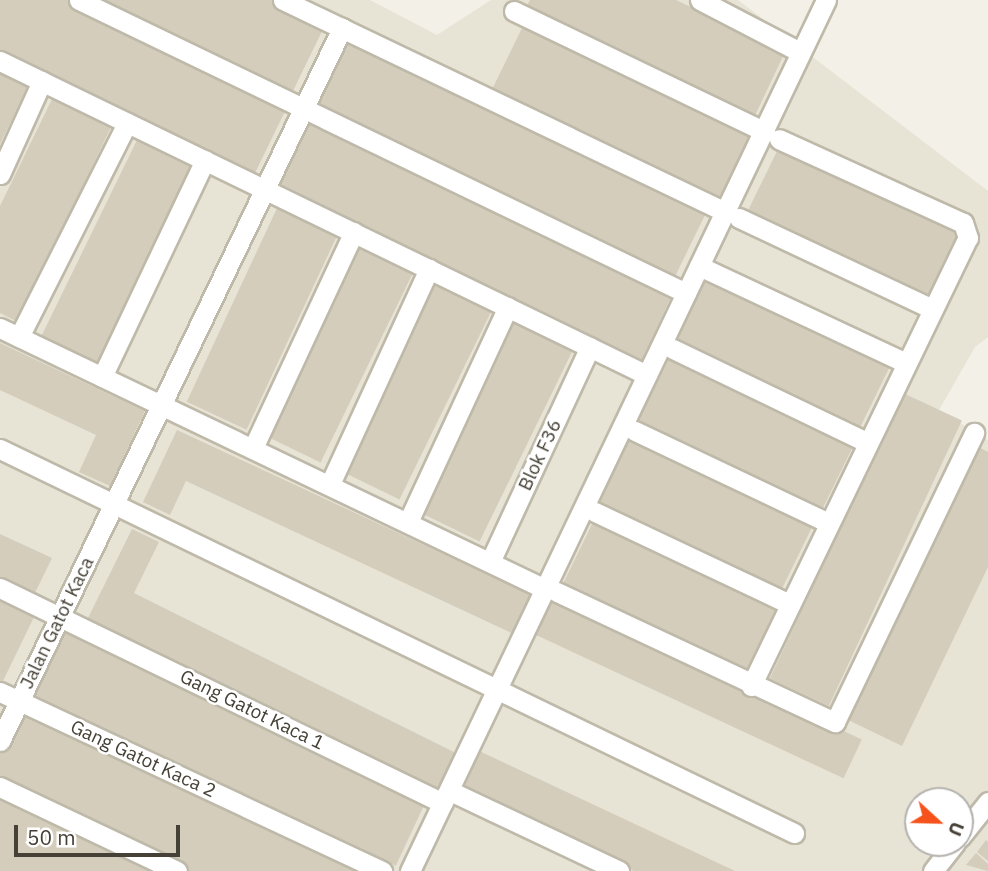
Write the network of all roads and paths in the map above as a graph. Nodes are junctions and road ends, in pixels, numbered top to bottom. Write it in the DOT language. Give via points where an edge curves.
graph roads {
  1 [pos="79,0"];
  2 [pos="283,0"];
  3 [pos="700,0"];
  4 [pos="826,0"];
  5 [pos="514,11"];
  6 [pos="342,29"];
  7 [pos="800,52"];
  8 [pos="0,61"];
  9 [pos="42,81"];
  10 [pos="305,107"];
  11 [pos="127,123"];
  12 [pos="772,135"];
  13 [pos="205,160"];
  14 [pos="0,174"];
  15 [pos="268,190"];
  16 [pos="732,215"];
  17 [pos="354,232"];
  18 [pos="699,266"];
  19 [pos="429,269"];
  20 [pos="687,293"];
  21 [pos="508,307"];
  22 [pos="932,309"];
  23 [pos="0,328"];
  24 [pos="19,337"];
  25 [pos="590,347"];
  26 [pos="673,349"];
  27 [pos="906,363"];
  28 [pos="647,374"];
  29 [pos="102,377"];
  30 [pos="162,405"];
  31 [pos="635,430"];
  32 [pos="974,433"];
  33 [pos="868,443"];
  34 [pos="254,446"];
  35 [pos="0,449"];
  36 [pos="330,484"];
  37 [pos="112,505"];
  38 [pos="595,512"];
  39 [pos="408,522"];
  40 [pos="829,523"];
  41 [pos="490,562"];
  42 [pos="0,588"];
  43 [pos="551,591"];
  44 [pos="790,604"];
  45 [pos="61,617"];
  46 [pos="751,686"];
  47 [pos="498,690"];
  48 [pos="0,692"];
  49 [pos="19,701"];
  50 [pos="0,741"];
  51 [pos="0,787"];
  52 [pos="447,797"];
  53 [pos="988,802"];
  54 [pos="974,820"];
  55 [pos="794,833"];
  56 [pos="944,857"];
  57 [pos="177,871"];
  58 [pos="382,871"];
  59 [pos="410,871"];
  60 [pos="619,871"];
  61 [pos="933,871"];
  1 -- 10 [label="street"];
  2 -- 6 [label="street"];
  3 -- 7 [label="street"];
  4 -- 7 [label="street"];
  5 -- 12 [label="street"];
  6 -- 10 [label="street, Jalan Gatot Kaca"];
  6 -- 16 [label="street"];
  7 -- 12 [label="street"];
  8 -- 9 [label="street"];
  9 -- 11 [label="street"];
  9 -- 14 [label="street"];
  10 -- 15 [label="street, Jalan Gatot Kaca"];
  10 -- 20 [label="street"];
  11 -- 13 [label="street"];
  11 -- 24 [label="street"];
  12 -- 16 [label="street"];
  12 -- 22 [label="street" via="968,229"];
  13 -- 15 [label="street"];
  13 -- 29 [label="street"];
  15 -- 17 [label="street"];
  15 -- 30 [label="street, Jalan Gatot Kaca"];
  16 -- 18 [label="street"];
  16 -- 22 [label="street"];
  17 -- 19 [label="street"];
  17 -- 34 [label="street"];
  18 -- 20 [label="street"];
  18 -- 27 [label="street"];
  19 -- 21 [label="street"];
  19 -- 36 [label="street"];
  20 -- 28 [label="street"];
  21 -- 25 [label="street"];
  21 -- 39 [label="street"];
  22 -- 27 [label="street"];
  23 -- 24 [label="street"];
  24 -- 29 [label="street"];
  25 -- 28 [label="street"];
  25 -- 41 [label="street, Blok F36"];
  26 -- 33 [label="street"];
  27 -- 33 [label="street"];
  28 -- 43 [label="street"];
  29 -- 30 [label="street"];
  30 -- 34 [label="street"];
  30 -- 37 [label="street, Jalan Gatot Kaca"];
  31 -- 40 [label="street"];
  32 -- 46 [label="street" via="835,722"];
  33 -- 40 [label="street"];
  34 -- 36 [label="street"];
  35 -- 37 [label="street"];
  36 -- 39 [label="street"];
  37 -- 45 [label="street, Jalan Gatot Kaca"];
  37 -- 47 [label="street"];
  38 -- 44 [label="street"];
  39 -- 41 [label="street"];
  40 -- 44 [label="street"];
  41 -- 43 [label="street"];
  42 -- 45 [label="street, Gang Gatot Kaca 1"];
  43 -- 46 [label="street"];
  43 -- 47 [label="street"];
  44 -- 46 [label="street"];
  45 -- 49 [label="street, Jalan Gatot Kaca"];
  45 -- 52 [label="street, Gang Gatot Kaca 1"];
  47 -- 52 [label="street"];
  47 -- 55 [label="street"];
  48 -- 49 [label="street, Gang Gatot Kaca 2"];
  49 -- 50 [label="street, Jalan Gatot Kaca"];
  49 -- 58 [label="street, Gang Gatot Kaca 2"];
  51 -- 57 [label="street"];
  52 -- 59 [label="street"];
  52 -- 60 [label="street, Gang Gatot Kaca 1"];
  53 -- 54 [label="street"];
  56 -- 61 [label="street"];
}
